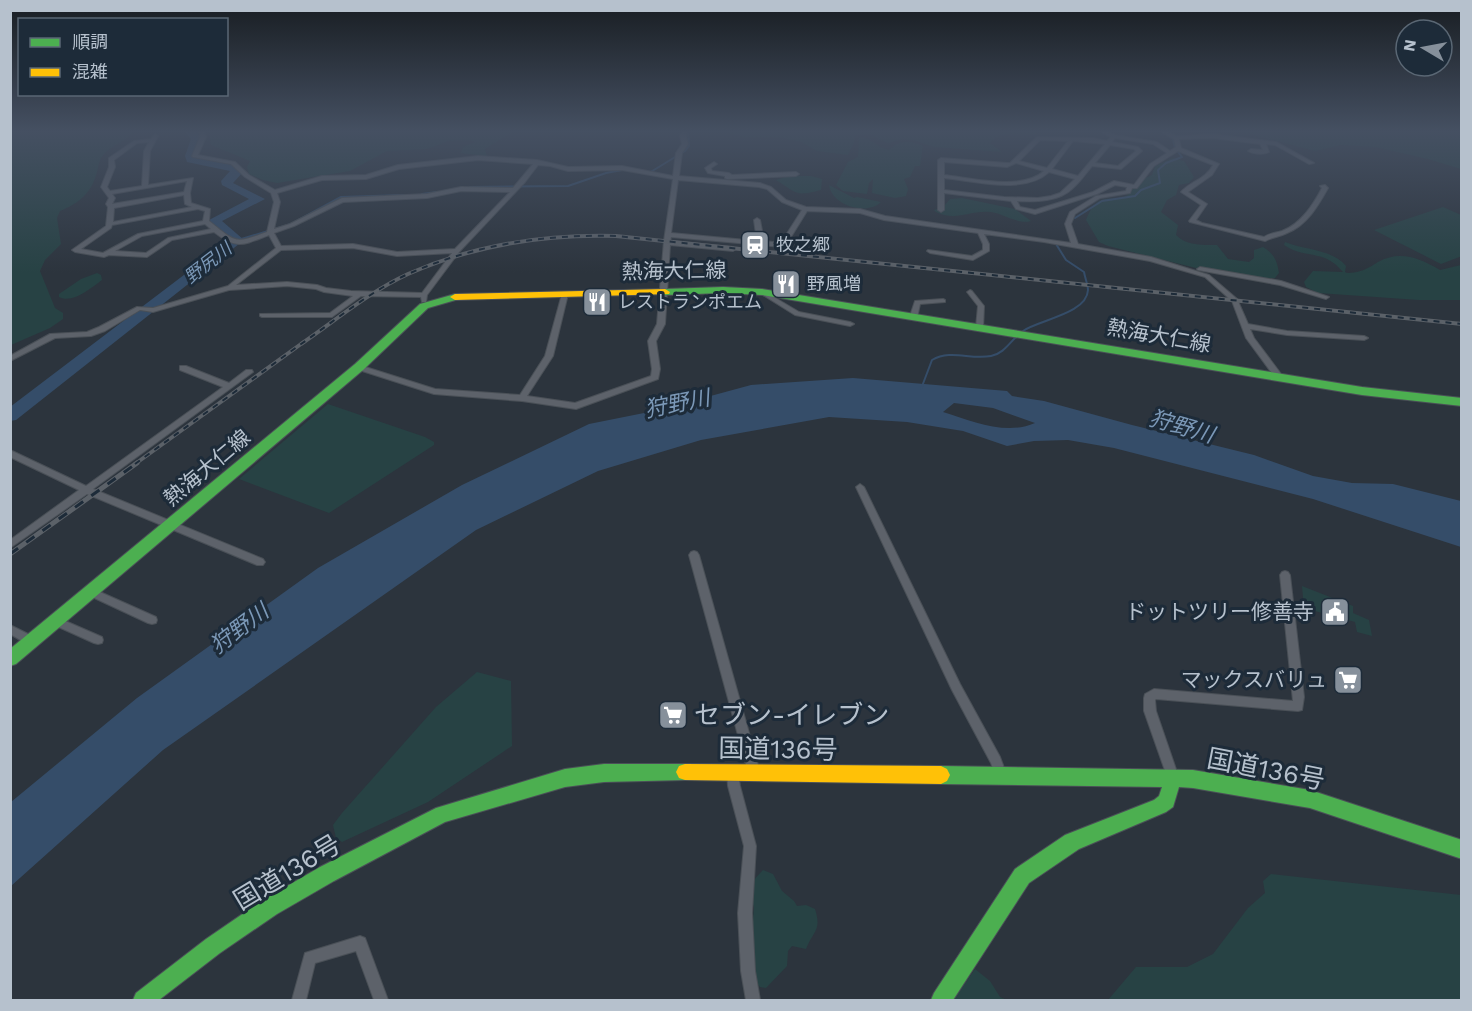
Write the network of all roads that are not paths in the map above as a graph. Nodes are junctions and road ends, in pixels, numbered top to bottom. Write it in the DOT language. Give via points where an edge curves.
graph roads {
  1 [pos="108,178"];
  2 [pos="145,178"];
  3 [pos="251,178"];
  4 [pos="321,178"];
  5 [pos="523,178"];
  6 [pos="677,178"];
  7 [pos="680,178"];
  8 [pos="721,178"];
  9 [pos="941,178"];
  10 [pos="971,178"];
  11 [pos="1036,178"];
  12 [pos="1078,178"];
  13 [pos="1142,178"];
  14 [pos="1206,178"];
  15 [pos="707,180"];
  16 [pos="1130,186"];
  17 [pos="1323,186"];
  18 [pos="145,187"];
  19 [pos="514,189"];
  20 [pos="941,191"];
  21 [pos="274,192"];
  22 [pos="109,193"];
  23 [pos="187,193"];
  24 [pos="1013,198"];
  25 [pos="111,207"];
  26 [pos="201,207"];
  27 [pos="805,209"];
  28 [pos="941,210"];
  29 [pos="757,220"];
  30 [pos="206,222"];
  31 [pos="110,224"];
  32 [pos="213,230"];
  33 [pos="271,230"];
  34 [pos="981,232"];
  35 [pos="669,235"];
  36 [pos="667,243"];
  37 [pos="761,244"];
  38 [pos="1075,246"];
  39 [pos="279,248"];
  40 [pos="733,249"];
  41 [pos="457,251"];
  42 [pos="930,251"];
  43 [pos="110,253"];
  44 [pos="1178,266"];
  45 [pos="229,288"];
  46 [pos="664,291"];
  47 [pos="762,292"];
  48 [pos="970,292"];
  49 [pos="361,293"];
  50 [pos="565,294"];
  51 [pos="1326,297"];
  52 [pos="424,300"];
  53 [pos="943,301"];
  54 [pos="261,315"];
  55 [pos="914,316"];
  56 [pos="850,324"];
  57 [pos="1245,326"];
  58 [pos="980,327"];
  59 [pos="1364,338"];
  60 [pos="10,359"];
  61 [pos="359,367"];
  62 [pos="183,368"];
  63 [pos="249,372"];
  64 [pos="1280,378"];
  65 [pos="230,386"];
  66 [pos="522,398"];
  67 [pos="1461,402"];
  68 [pos="10,453"];
  69 [pos="860,487"];
  70 [pos="87,490"];
  71 [pos="172,525"];
  72 [pos="10,545"];
  73 [pos="694,555"];
  74 [pos="260,562"];
  75 [pos="1285,575"];
  76 [pos="91,592"];
  77 [pos="152,620"];
  78 [pos="56,621"];
  79 [pos="10,629"];
  80 [pos="98,640"];
  81 [pos="32,641"];
  82 [pos="10,659"];
  83 [pos="733,772"];
  84 [pos="754,772"];
  85 [pos="1001,776"];
  86 [pos="1173,778"];
  87 [pos="1461,850"];
  88 [pos="143,1000"];
  89 [pos="299,1000"];
  90 [pos="381,1000"];
  91 [pos="753,1000"];
  92 [pos="941,1000"];
  1 -- 22 [label="street" via="104,187"];
  2 -- 18 [label="street"];
  3 -- 21 [label="street"];
  4 -- 21 [label="street"];
  5 -- 19 [label="street"];
  6 -- 35 [label="street"];
  7 -- 15 [label="street"];
  8 -- 15 [label="street"];
  9 -- 20 [label="street"];
  10 -- 11 [label="street" via="1024,182"];
  12 -- 24 [label="street" via="1056,197"];
  13 -- 16 [label="street" via="1135,187"];
  14 -- 17 [label="street" via="1184,192 1204,204 1192,221 1265,239 1304,220 1319,200"];
  15 -- 27 [label="street" via="764,186 784,201"];
  16 -- 24 [label="street" via="1114,183 1095,193 1031,212 1018,208"];
  16 -- 38 [label="street" via="1128,192 1098,197 1072,213 1068,224"];
  18 -- 22 [label="street"];
  18 -- 23 [label="street" via="191,179"];
  19 -- 33 [label="street" via="461,189 427,196 342,200 292,225"];
  19 -- 41 [label="street"];
  20 -- 24 [label="street"];
  20 -- 28 [label="street"];
  21 -- 33 [label="street" via="277,202"];
  22 -- 25 [label="street"];
  23 -- 25 [label="street"];
  23 -- 26 [label="street" via="188,204"];
  25 -- 31 [label="street"];
  26 -- 30 [label="street" via="208,210"];
  26 -- 31 [label="street"];
  27 -- 34 [label="street" via="860,211"];
  27 -- 37 [label="street" via="785,244"];
  29 -- 37 [label="street"];
  30 -- 32 [label="street"];
  30 -- 43 [label="street" via="140,235"];
  31 -- 43 [label="street" via="75,250"];
  32 -- 33 [label="street" via="231,242 241,242"];
  32 -- 43 [label="street" via="170,239 147,255"];
  33 -- 39 [label="street"];
  34 -- 38 [label="street"];
  34 -- 42 [label="street" via="986,251 975,257"];
  35 -- 36 [label="street"];
  35 -- 37 [label="street"];
  36 -- 40 [label="street"];
  36 -- 46 [label="street"];
  38 -- 44 [label="street"];
  39 -- 41 [label="street" via="353,246 397,254"];
  39 -- 45 [label="street"];
  41 -- 52 [label="street"];
  44 -- 51 [label="street" via="1281,283"];
  44 -- 57 [label="street" via="1211,278 1234,300"];
  45 -- 49 [label="street" via="287,284"];
  45 -- 60 [label="street" via="153,310 141,309 88,334 53,336"];
  46 -- 47 [label="main road, 熱海大仁線"];
  46 -- 50 [label="main road, 熱海大仁線"];
  46 -- 66 [label="street" via="661,324 652,341 655,377 576,406"];
  47 -- 55 [label="main road, 熱海大仁線"];
  47 -- 56 [label="street" via="797,314"];
  48 -- 58 [label="street" via="981,306"];
  49 -- 52 [label="street"];
  49 -- 54 [label="street" via="332,315"];
  50 -- 52 [label="main road, 熱海大仁線"];
  50 -- 66 [label="street" via="549,356"];
  52 -- 61 [label="main road, 熱海大仁線"];
  53 -- 55 [label="street" via="917,302"];
  55 -- 58 [label="main road, 熱海大仁線"];
  57 -- 59 [label="street"];
  57 -- 64 [label="street"];
  58 -- 64 [label="main road, 熱海大仁線"];
  61 -- 66 [label="street" via="434,391"];
  61 -- 71 [label="main road, 熱海大仁線"];
  62 -- 65 [label="street"];
  63 -- 65 [label="street"];
  64 -- 67 [label="main road, 熱海大仁線"];
  65 -- 70 [label="street"];
  68 -- 70 [label="street"];
  69 -- 85 [label="street"];
  70 -- 71 [label="street"];
  70 -- 72 [label="street"];
  71 -- 74 [label="street"];
  71 -- 76 [label="main road, 熱海大仁線"];
  73 -- 84 [label="street"];
  75 -- 86 [label="street" via="1298,706 1154,694 1149,698 1150,711"];
  76 -- 77 [label="street"];
  76 -- 78 [label="main road, 熱海大仁線"];
  78 -- 80 [label="street"];
  78 -- 81 [label="main road, 熱海大仁線"];
  79 -- 81 [label="street"];
  81 -- 82 [label="main road, 熱海大仁線"];
  83 -- 84 [label="main road, 国道136号"];
  83 -- 88 [label="main road, 国道136号" via="639,771 565,778 442,814 270,907"];
  83 -- 91 [label="street" via="750,846 745,913"];
  84 -- 85 [label="main road, 国道136号"];
  85 -- 86 [label="main road, 国道136号"];
  86 -- 87 [label="main road, 国道136号" via="1310,799"];
  86 -- 92 [label="main road" via="1167,801 1160,806 1072,842 1022,876"];
  89 -- 90 [label="street" via="310,958 360,943"];
}
